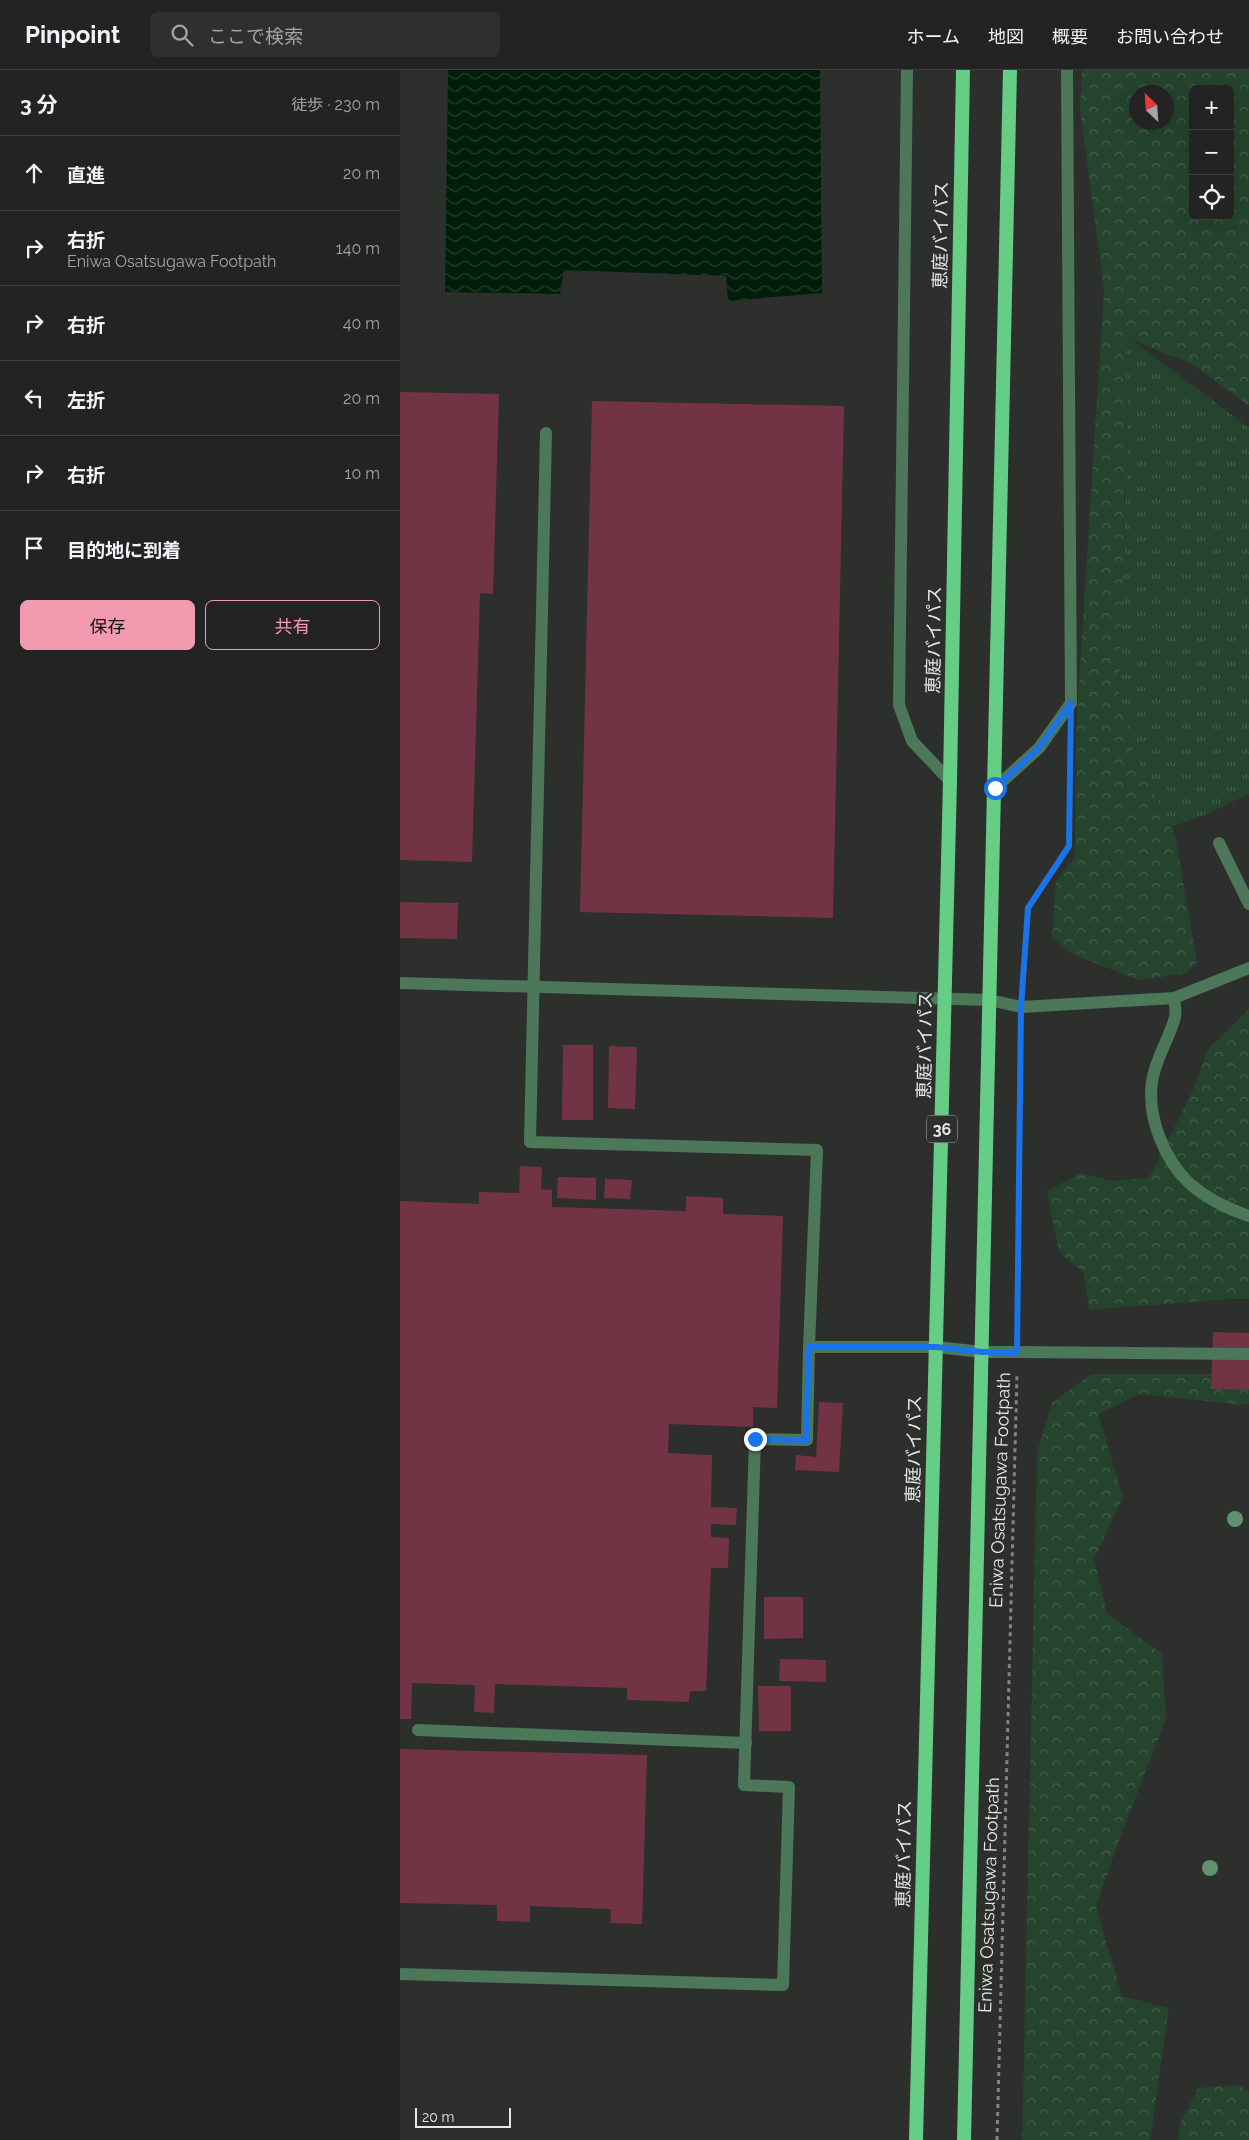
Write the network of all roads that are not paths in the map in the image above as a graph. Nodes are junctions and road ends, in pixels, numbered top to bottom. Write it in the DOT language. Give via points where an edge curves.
graph roads {
  1 [pos="908,70"];
  2 [pos="963,70"];
  3 [pos="1010,70"];
  4 [pos="1068,70"];
  5 [pos="546,433"];
  6 [pos="950,781"];
  7 [pos="995,788"];
  8 [pos="1219,843"];
  9 [pos="1249,904"];
  10 [pos="1249,968"];
  11 [pos="400,983"];
  12 [pos="534,986"];
  13 [pos="945,998"];
  14 [pos="1174,998"];
  15 [pos="990,1000"];
  16 [pos="1249,1216"];
  17 [pos="809,1347"];
  18 [pos="936,1347"];
  19 [pos="982,1352"];
  20 [pos="1249,1354"];
  21 [pos="418,1730"];
  22 [pos="746,1742"];
  23 [pos="400,1974"];
  24 [pos="916,2140"];
  25 [pos="964,2140"];
  1 -- 6 [label="street" via="899,705 912,741"];
  2 -- 6 [label="highway, 恵庭バイパス / 36"];
  3 -- 7 [label="highway"];
  4 -- 7 [label="street" via="1071,703 1039,748"];
  5 -- 12 [label="street"];
  6 -- 13 [label="highway, 恵庭バイパス / 36"];
  7 -- 15 [label="highway"];
  8 -- 9 [label="street"];
  10 -- 14 [label="street"];
  11 -- 12 [label="street"];
  12 -- 13 [label="street"];
  12 -- 17 [label="street" via="530,1142 817,1150"];
  13 -- 15 [label="street"];
  13 -- 18 [label="highway, 恵庭バイパス / 36"];
  14 -- 15 [label="street" via="1021,1007"];
  14 -- 16 [label="street" via="1176,1016 1160,1053 1152,1083 1153,1122 1168,1155 1189,1183 1228,1209"];
  15 -- 19 [label="highway"];
  17 -- 18 [label="street"];
  17 -- 22 [label="street" via="806,1440 755,1439"];
  18 -- 19 [label="street"];
  18 -- 24 [label="highway, 恵庭バイパス / 36"];
  19 -- 20 [label="street"];
  19 -- 25 [label="highway"];
  21 -- 22 [label="street"];
  22 -- 23 [label="street" via="744,1786 789,1787 783,1985"];
}
